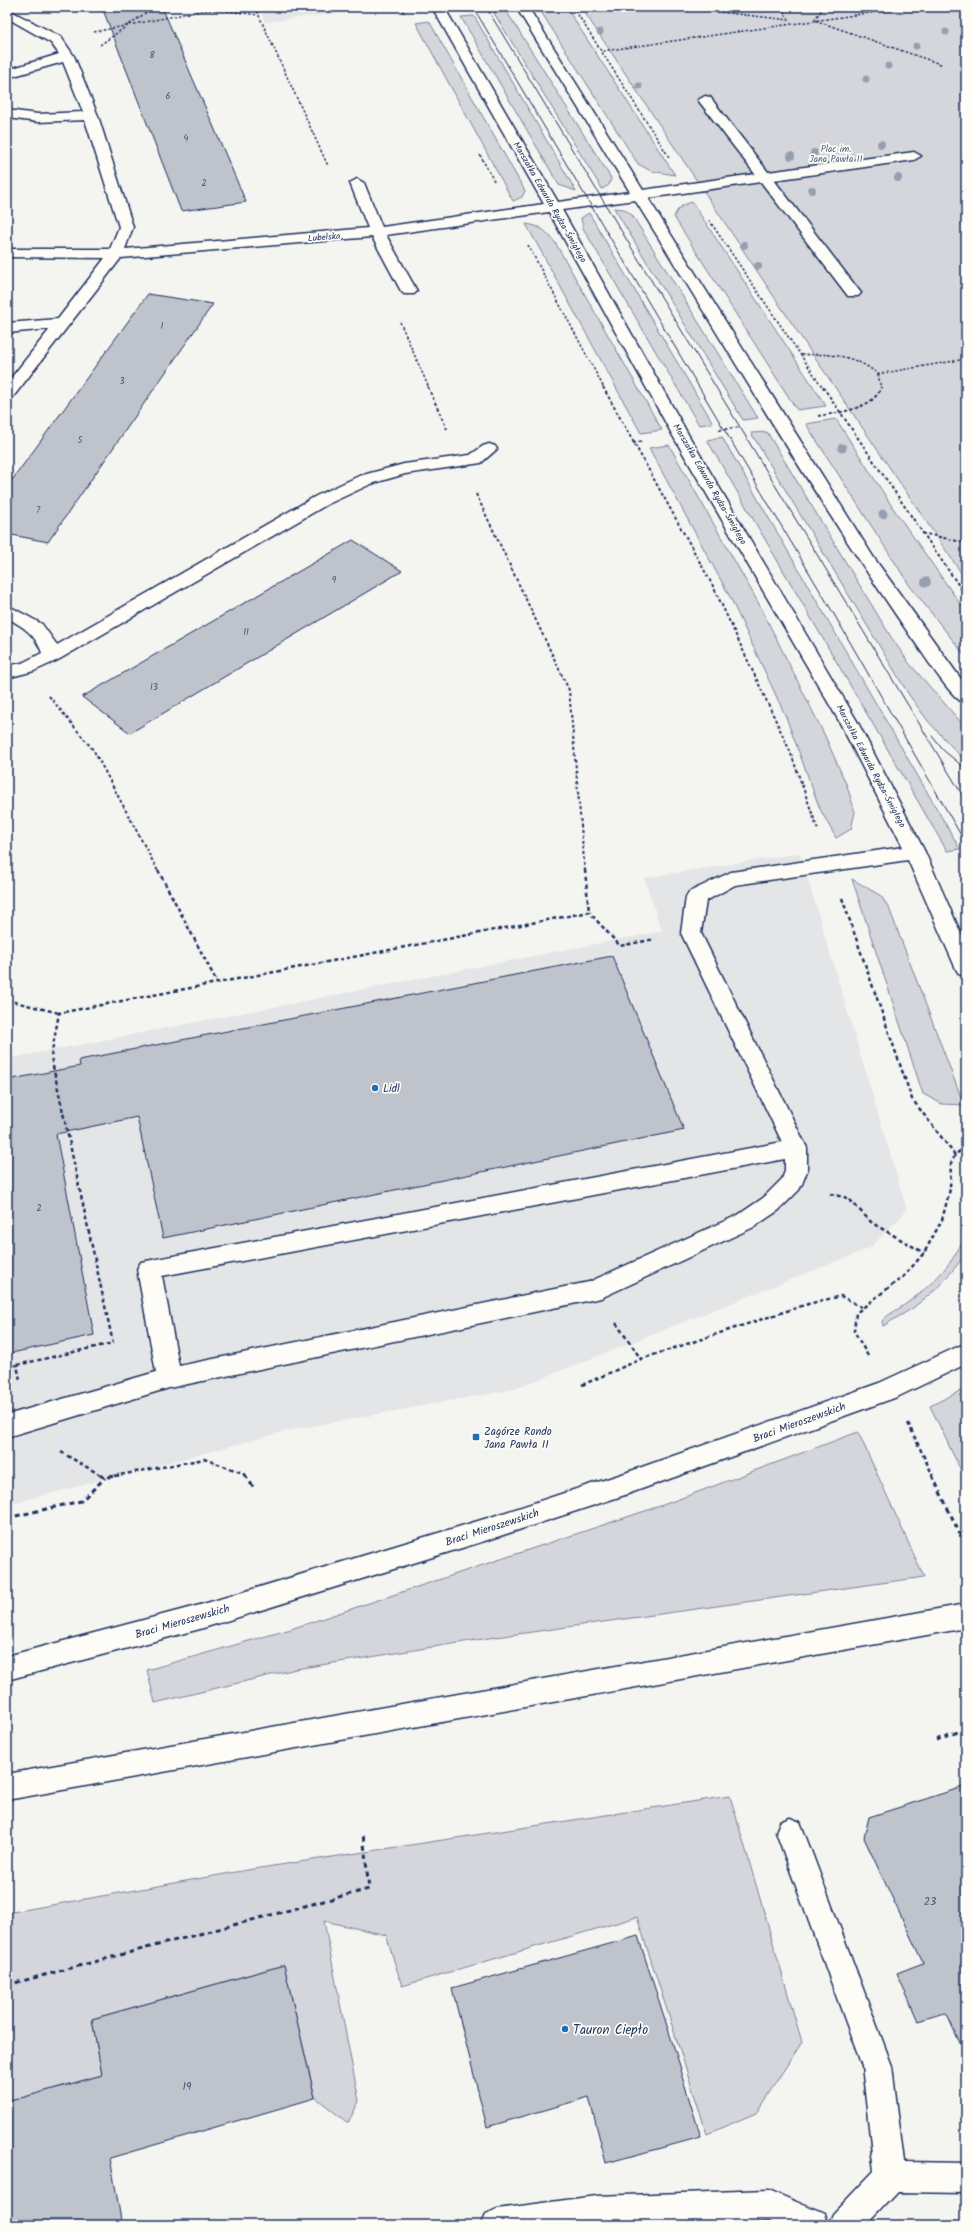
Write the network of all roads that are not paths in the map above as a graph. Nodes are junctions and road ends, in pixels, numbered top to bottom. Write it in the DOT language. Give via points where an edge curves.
graph roads {
  1 [pos="438,7"];
  2 [pos="522,7"];
  3 [pos="7,13"];
  4 [pos="69,61"];
  5 [pos="7,74"];
  6 [pos="705,100"];
  7 [pos="7,114"];
  8 [pos="90,116"];
  9 [pos="914,156"];
  10 [pos="766,177"];
  11 [pos="357,183"];
  12 [pos="639,195"];
  13 [pos="554,208"];
  14 [pos="377,232"];
  15 [pos="7,253"];
  16 [pos="116,254"];
  17 [pos="409,291"];
  18 [pos="853,293"];
  19 [pos="62,323"];
  20 [pos="7,328"];
  21 [pos="8,392"];
  22 [pos="489,449"];
  23 [pos="7,611"];
  24 [pos="52,656"];
  25 [pos="7,672"];
  26 [pos="966,698"];
  27 [pos="915,852"];
  28 [pos="966,969"];
  29 [pos="796,1148"];
  30 [pos="966,1353"];
  31 [pos="169,1378"];
  32 [pos="7,1426"];
  33 [pos="966,1616"];
  34 [pos="7,1668"];
  35 [pos="7,1787"];
  36 [pos="790,1832"];
  37 [pos="890,2177"];
  38 [pos="966,2178"];
  39 [pos="503,2225"];
  40 [pos="813,2225"];
  41 [pos="844,2225"];
  1 -- 13 [label="street, Marszałka Edwarda Rydza-Śmigłego"];
  2 -- 12 [label="street"];
  3 -- 4 [label="street" via="56,40"];
  4 -- 5 [label="street"];
  4 -- 8 [label="street"];
  6 -- 10 [label="street"];
  7 -- 8 [label="street" via="38,118"];
  8 -- 16 [label="street" via="126,227"];
  9 -- 10 [label="street, Lubelska"];
  10 -- 12 [label="street, Lubelska"];
  10 -- 18 [label="street"];
  11 -- 14 [label="street"];
  12 -- 13 [label="street, Lubelska"];
  12 -- 26 [label="street" via="866,559"];
  13 -- 14 [label="street, Lubelska"];
  13 -- 27 [label="street, Marszałka Edwarda Rydza-Śmigłego" via="681,436 848,721"];
  14 -- 16 [label="street, Lubelska"];
  14 -- 17 [label="street"];
  15 -- 16 [label="street, Lubelska"];
  16 -- 19 [label="street"];
  19 -- 20 [label="street"];
  19 -- 21 [label="street"];
  22 -- 24 [label="street" via="475,459 404,469 365,480 329,497"];
  23 -- 24 [label="street" via="36,627 48,641"];
  24 -- 25 [label="street" via="28,667"];
  27 -- 28 [label="street, Marszałka Edwarda Rydza-Śmigłego"];
  27 -- 29 [label="street" via="731,879 696,897 691,933"];
  29 -- 31 [label="street" via="796,1171 791,1184 771,1204 746,1221 593,1290"];
  29 -- 31 [label="street" via="149,1269"];
  30 -- 34 [label="street, Braci Mieroszewskich" via="888,1390 499,1526 200,1617"];
  31 -- 32 [label="street"];
  33 -- 35 [label="street"];
  36 -- 37 [label="street" via="877,2066"];
  37 -- 38 [label="street"];
  37 -- 41 [label="street"];
  39 -- 40 [label="street" via="596,2212 769,2204"];
}
